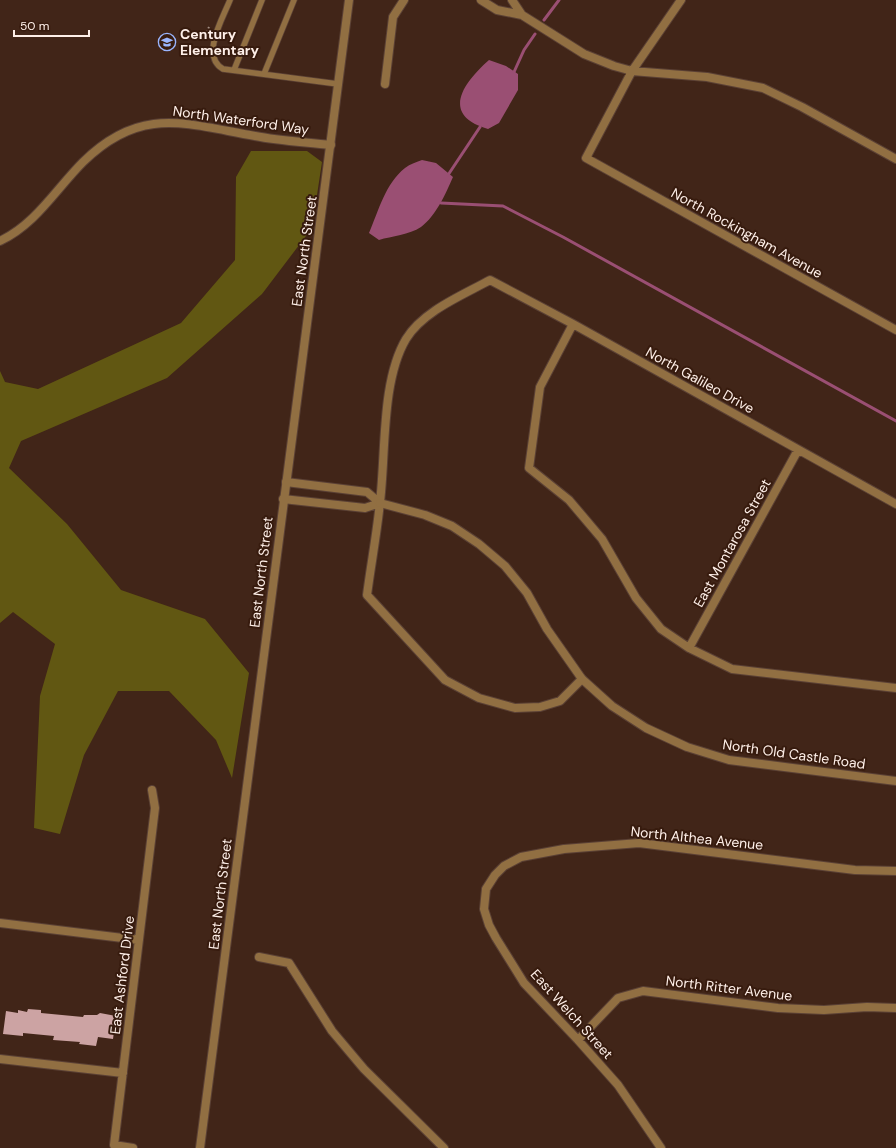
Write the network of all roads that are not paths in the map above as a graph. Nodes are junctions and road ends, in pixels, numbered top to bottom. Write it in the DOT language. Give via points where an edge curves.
graph roads {
  1 [pos="230,0"];
  2 [pos="262,0"];
  3 [pos="294,0"];
  4 [pos="349,0"];
  5 [pos="404,0"];
  6 [pos="481,0"];
  7 [pos="512,0"];
  8 [pos="681,0"];
  9 [pos="522,15"];
  10 [pos="234,70"];
  11 [pos="632,71"];
  12 [pos="264,74"];
  13 [pos="338,84"];
  14 [pos="385,84"];
  15 [pos="331,146"];
  16 [pos="896,159"];
  17 [pos="0,241"];
  18 [pos="573,324"];
  19 [pos="896,330"];
  20 [pos="798,450"];
  21 [pos="286,482"];
  22 [pos="283,499"];
  23 [pos="380,503"];
  24 [pos="896,504"];
  25 [pos="689,648"];
  26 [pos="582,679"];
  27 [pos="896,688"];
  28 [pos="896,780"];
  29 [pos="152,790"];
  30 [pos="896,871"];
  31 [pos="486,889"];
  32 [pos="0,923"];
  33 [pos="139,940"];
  34 [pos="259,957"];
  35 [pos="896,1008"];
  36 [pos="578,1040"];
  37 [pos="0,1059"];
  38 [pos="123,1073"];
  39 [pos="133,1148"];
  40 [pos="200,1148"];
  41 [pos="444,1148"];
  42 [pos="661,1148"];
  1 -- 10 [label="lane" via="212,46 218,66"];
  2 -- 10 [label="lane"];
  3 -- 12 [label="lane"];
  4 -- 13 [label="street, East North Street"];
  5 -- 14 [label="street" via="392,17"];
  6 -- 9 [label="street" via="497,10"];
  7 -- 9 [label="street"];
  8 -- 11 [label="street"];
  9 -- 11 [label="street" via="584,54"];
  10 -- 12 [label="lane"];
  11 -- 16 [label="street" via="707,77 763,88"];
  11 -- 19 [label="street, North Rockingham Avenue" via="586,158"];
  12 -- 13 [label="lane"];
  13 -- 15 [label="street, East North Street"];
  15 -- 17 [label="street, North Waterford Way" via="257,137 190,123 145,125 120,133 97,148 43,209 27,224"];
  15 -- 21 [label="street, East North Street"];
  18 -- 20 [label="street, North Galileo Drive"];
  18 -- 23 [label="street, North Galileo Drive" via="490,280 429,314 407,338 394,366 389,394"];
  18 -- 25 [label="street" via="540,387 529,468 569,500 602,539 636,598 661,628"];
  20 -- 24 [label="street, North Galileo Drive"];
  20 -- 25 [label="street, East Montarosa Street"];
  21 -- 22 [label="street, East North Street"];
  21 -- 23 [label="street" via="367,492"];
  22 -- 23 [label="street" via="365,508"];
  22 -- 40 [label="street, East North Street"];
  23 -- 26 [label="street, North Old Castle Road" via="425,515 452,526 505,566 527,593 547,629"];
  23 -- 26 [label="street" via="367,595 446,680 479,698 515,708 540,707 560,701"];
  25 -- 27 [label="street" via="732,669"];
  26 -- 28 [label="street, North Old Castle Road" via="612,706 646,728 687,747 729,760"];
  29 -- 33 [label="street, East Ashford Drive" via="155,808"];
  30 -- 31 [label="street, North Althea Avenue" via="855,870 658,844 620,844 564,849 517,858 499,870"];
  31 -- 36 [label="street, East Welch Street" via="484,908 496,938 524,983"];
  32 -- 33 [label="street"];
  33 -- 38 [label="street, East Ashford Drive"];
  34 -- 41 [label="street" via="289,963 332,1031 364,1069"];
  35 -- 36 [label="street, North Ritter Avenue" via="778,1008 643,991 618,998"];
  36 -- 42 [label="street, East Welch Street" via="618,1084"];
  37 -- 38 [label="street"];
  38 -- 39 [label="street, East Ashford Drive" via="114,1145"];
}
